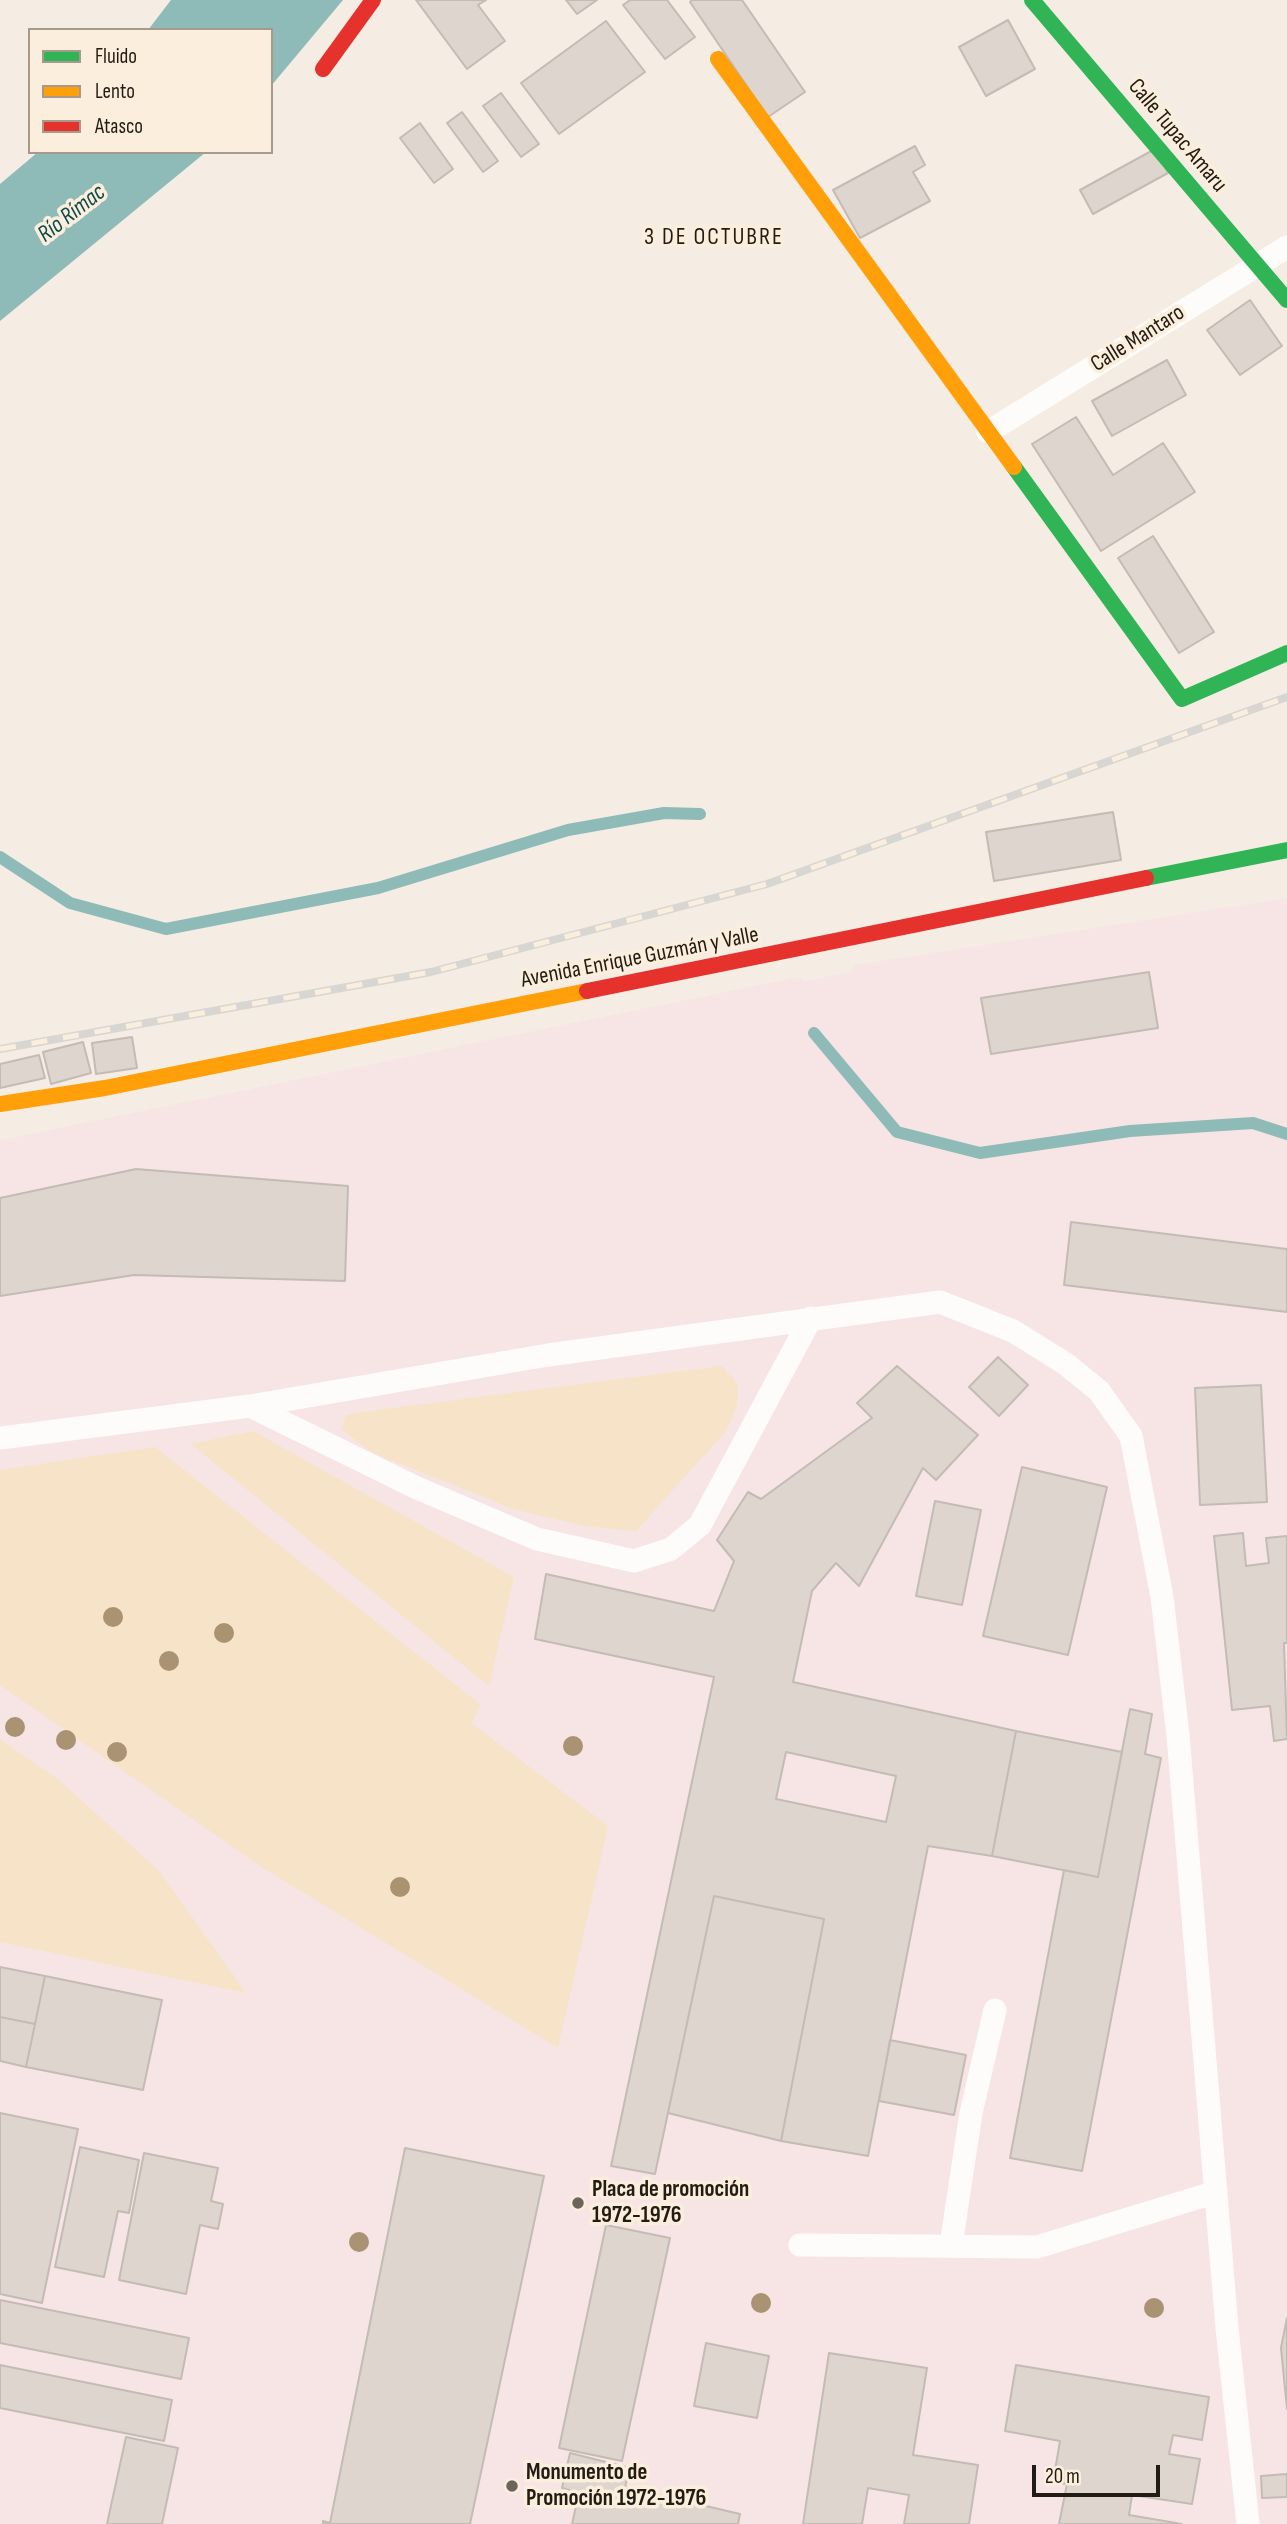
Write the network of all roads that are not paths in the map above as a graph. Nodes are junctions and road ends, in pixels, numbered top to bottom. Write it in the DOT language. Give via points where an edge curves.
graph roads {
  1 [pos="373,0"];
  2 [pos="1032,0"];
  3 [pos="718,59"];
  4 [pos="323,69"];
  5 [pos="1287,247"];
  6 [pos="1257,265"];
  7 [pos="1287,300"];
  8 [pos="988,432"];
  9 [pos="1287,653"];
  10 [pos="1287,850"];
  11 [pos="0,1104"];
  12 [pos="811,1318"];
  13 [pos="250,1406"];
  14 [pos="0,1437"];
  15 [pos="995,2010"];
  16 [pos="1216,2192"];
  17 [pos="800,2245"];
  18 [pos="951,2245"];
  19 [pos="1248,2524"];
  1 -- 4 [label="street"];
  2 -- 6 [label="street, Calle Tupac Amaru"];
  3 -- 8 [label="street"];
  5 -- 6 [label="lane, Calle Mantaro"];
  6 -- 7 [label="street, Calle Tupac Amaru"];
  6 -- 8 [label="lane, Calle Mantaro"];
  8 -- 9 [label="street" via="1182,699"];
  10 -- 11 [label="street, Avenida Enrique Guzmán y Valle" via="105,1088"];
  12 -- 13 [label="lane" via="548,1355"];
  12 -- 13 [label="lane" via="700,1524 671,1549 634,1561 537,1539 417,1488"];
  12 -- 16 [label="lane" via="940,1302 1013,1331 1066,1364 1099,1391 1131,1436 1162,1597 1174,1703"];
  13 -- 14 [label="lane"];
  15 -- 18 [label="lane" via="971,2113"];
  16 -- 18 [label="lane" via="1037,2247"];
  16 -- 19 [label="lane"];
  17 -- 18 [label="lane"];
}
